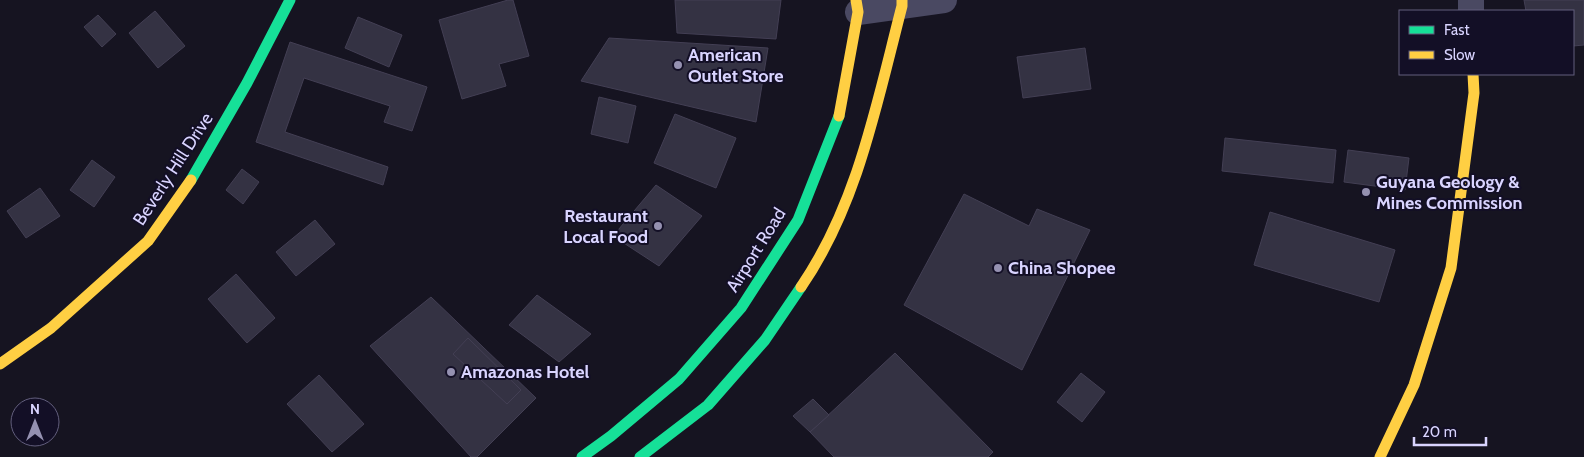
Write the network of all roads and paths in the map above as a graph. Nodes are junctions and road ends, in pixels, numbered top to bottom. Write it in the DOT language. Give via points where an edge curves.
graph roads {
  1 [pos="290,0"];
  2 [pos="944,0"];
  3 [pos="902,3"];
  4 [pos="857,6"];
  5 [pos="1473,75"];
  6 [pos="0,364"];
  7 [pos="582,457"];
  8 [pos="640,457"];
  9 [pos="1380,457"];
  1 -- 6 [label="street, Beverly Hill Drive" via="247,83 185,190 148,241 51,328"];
  2 -- 3 [label="street"];
  3 -- 4 [label="street"];
  3 -- 8 [label="street" via="870,130 846,204 814,268 765,340 708,405"];
  4 -- 7 [label="street, Airport Road" via="841,110 798,220 741,308 679,379"];
  5 -- 9 [label="street" via="1474,93 1451,268 1414,385"];
}
